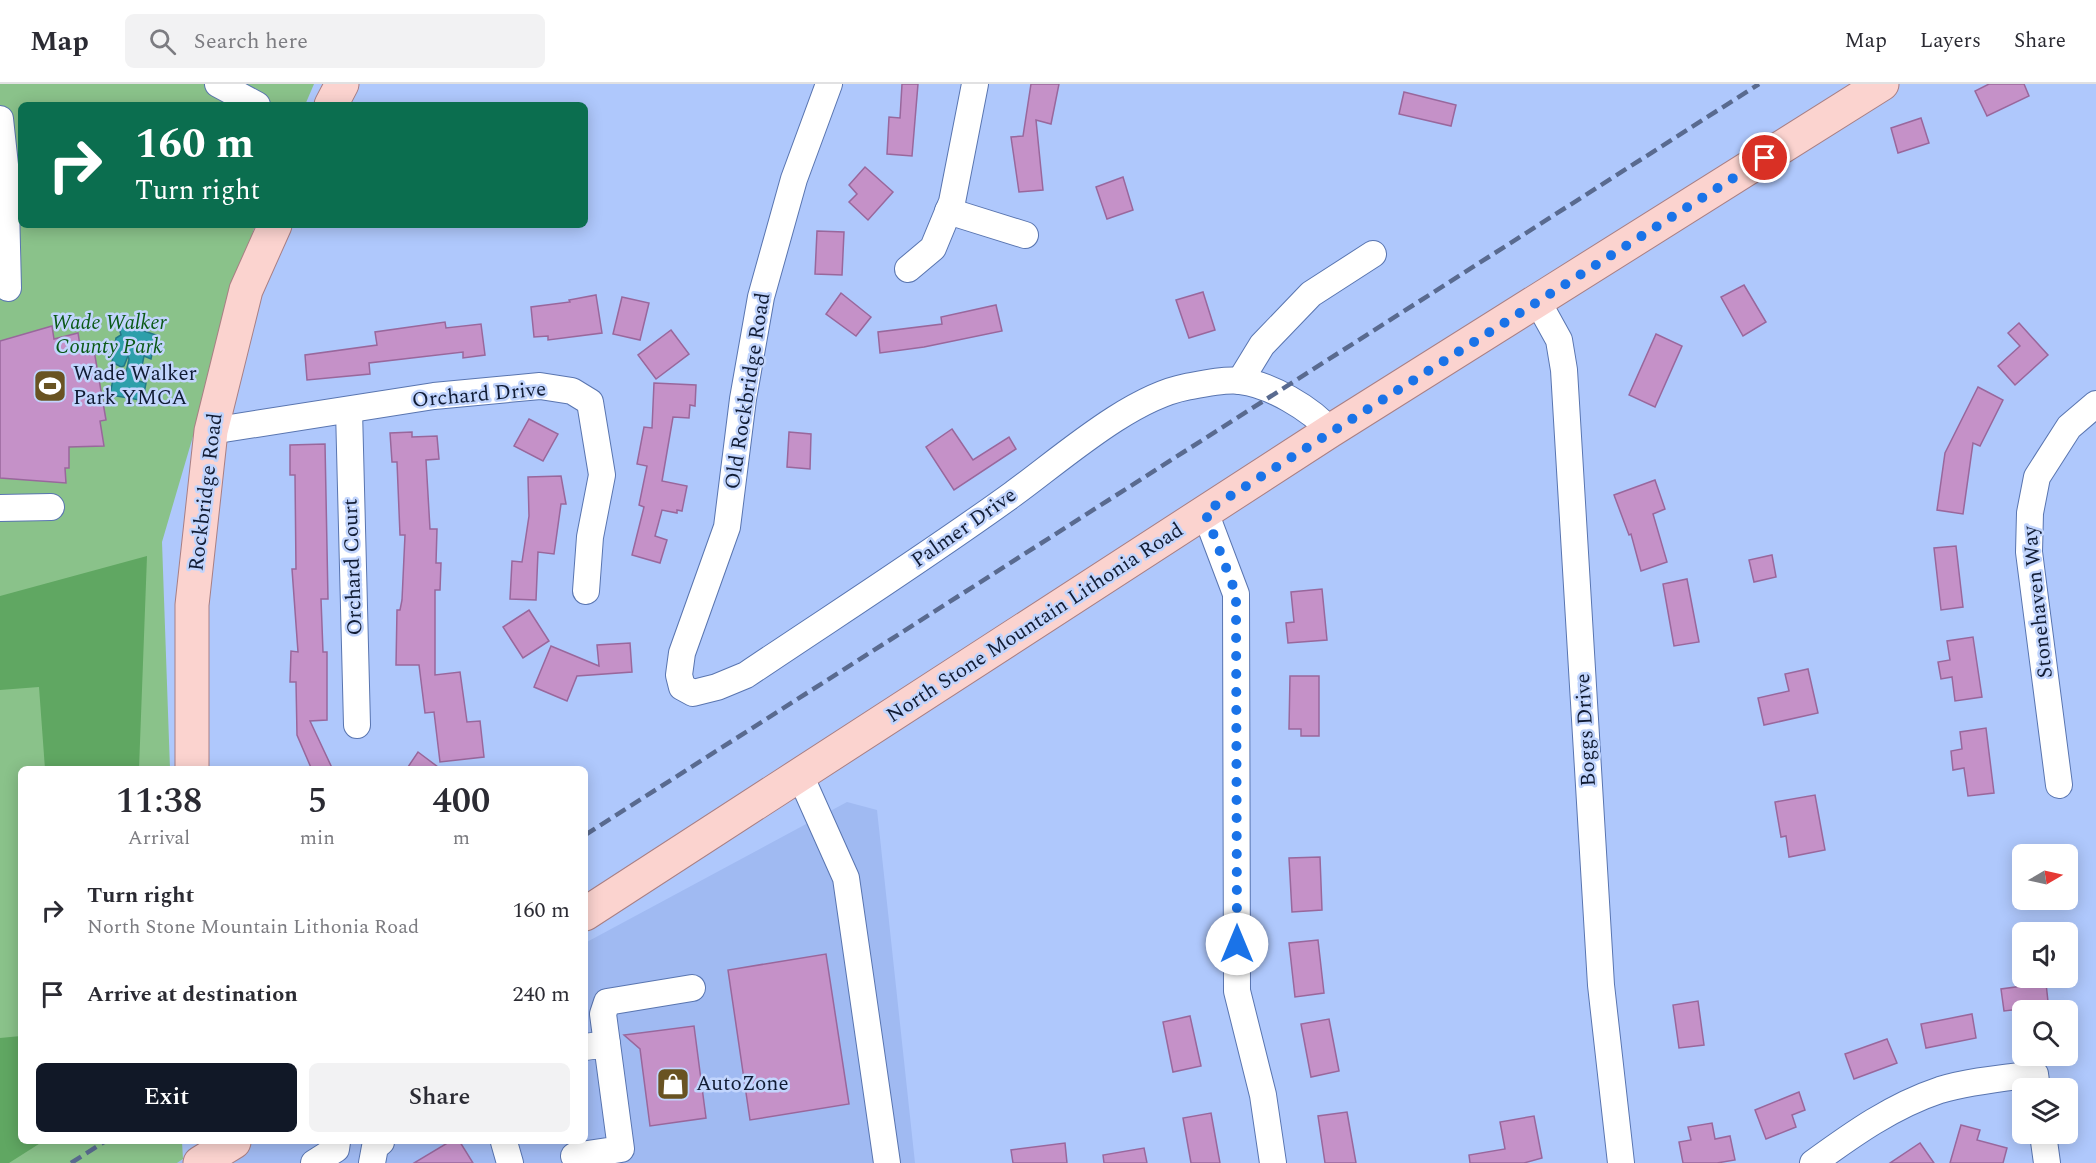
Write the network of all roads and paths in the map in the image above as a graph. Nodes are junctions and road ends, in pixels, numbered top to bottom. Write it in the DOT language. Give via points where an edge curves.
graph roads {
  1 [pos="218,84"];
  2 [pos="342,84"];
  3 [pos="829,84"];
  4 [pos="975,84"];
  5 [pos="1882,84"];
  6 [pos="251,102"];
  7 [pos="333,102"];
  8 [pos="0,119"];
  9 [pos="9,164"];
  10 [pos="948,211"];
  11 [pos="274,228"];
  12 [pos="1025,235"];
  13 [pos="1373,254"];
  14 [pos="909,269"];
  15 [pos="8,288"];
  16 [pos="1538,303"];
  17 [pos="1240,381"];
  18 [pos="2096,404"];
  19 [pos="349,410"];
  20 [pos="211,431"];
  21 [pos="1330,431"];
  22 [pos="0,507"];
  23 [pos="51,507"];
  24 [pos="1205,512"];
  25 [pos="586,591"];
  26 [pos="693,693"];
  27 [pos="357,725"];
  28 [pos="192,766"];
  29 [pos="800,775"];
  30 [pos="2059,785"];
  31 [pos="588,912"];
  32 [pos="692,988"];
  33 [pos="596,1045"];
  34 [pos="2036,1078"];
  35 [pos="191,1144"];
  36 [pos="231,1144"];
  37 [pos="337,1144"];
  38 [pos="379,1144"];
  39 [pos="505,1144"];
  40 [pos="2044,1144"];
  41 [pos="574,1153"];
  42 [pos="190,1163"];
  43 [pos="200,1163"];
  44 [pos="314,1163"];
  45 [pos="372,1163"];
  46 [pos="510,1163"];
  47 [pos="887,1163"];
  48 [pos="1273,1163"];
  49 [pos="1621,1163"];
  50 [pos="1813,1163"];
  51 [pos="2047,1163"];
  1 -- 6 [label="street"];
  2 -- 7 [label="main road"];
  3 -- 26 [label="street, Old Rockbridge Road" via="794,179 761,297 727,527 682,653 682,687"];
  4 -- 10 [label="street"];
  5 -- 16 [label="main road, North Stone Mountain Lithonia Road"];
  8 -- 9 [label="street"];
  9 -- 15 [label="street"];
  10 -- 12 [label="street"];
  10 -- 14 [label="street" via="933,248"];
  11 -- 20 [label="main road, Rockbridge Road" via="246,290"];
  13 -- 17 [label="street" via="1311,294 1262,345"];
  16 -- 21 [label="main road, North Stone Mountain Lithonia Road"];
  16 -- 49 [label="street, Boggs Drive" via="1559,340 1564,370 1601,985"];
  17 -- 21 [label="street, Palmer Drive" via="1275,392 1319,417"];
  17 -- 26 [label="street, Palmer Drive" via="1184,387 1153,399 1090,436 915,563 746,675"];
  18 -- 30 [label="street, Stonehaven Way" via="2069,427 2037,477 2030,513 2029,552"];
  19 -- 20 [label="street, Orchard Drive"];
  19 -- 25 [label="street, Orchard Drive" via="434,396 540,386 572,391 590,402 602,475 590,537"];
  19 -- 27 [label="street, Orchard Court"];
  20 -- 28 [label="main road, Rockbridge Road" via="192,605"];
  21 -- 24 [label="main road, North Stone Mountain Lithonia Road"];
  22 -- 23 [label="street"];
  24 -- 29 [label="main road, North Stone Mountain Lithonia Road"];
  24 -- 48 [label="street" via="1236,594 1237,991 1263,1095"];
  29 -- 31 [label="main road, North Stone Mountain Lithonia Road"];
  29 -- 47 [label="street" via="846,878"];
  32 -- 33 [label="street" via="607,1002"];
  33 -- 41 [label="street" via="621,1149"];
  34 -- 50 [label="street" via="2035,1074 1941,1090 1900,1106"];
  35 -- 42 [label="main road"];
  36 -- 43 [label="main road"];
  37 -- 44 [label="street" via="336,1149"];
  38 -- 45 [label="street"];
  39 -- 46 [label="street"];
  40 -- 51 [label="street"];
}
